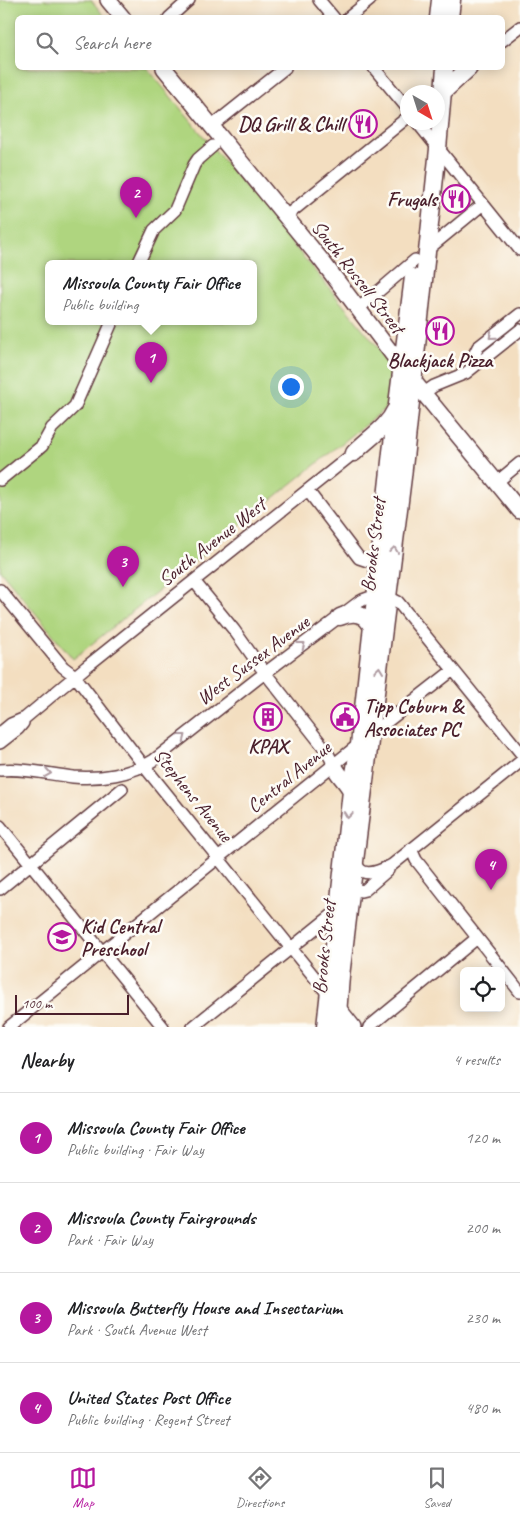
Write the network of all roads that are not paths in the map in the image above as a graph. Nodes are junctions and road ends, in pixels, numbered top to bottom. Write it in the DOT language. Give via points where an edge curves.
graph roads {
  1 [pos="108,0"];
  2 [pos="189,0"];
  3 [pos="319,0"];
  4 [pos="370,0"];
  5 [pos="440,0"];
  6 [pos="452,0"];
  7 [pos="120,15"];
  8 [pos="172,15"];
  9 [pos="332,15"];
  10 [pos="352,15"];
  11 [pos="438,15"];
  12 [pos="450,15"];
  13 [pos="520,27"];
  14 [pos="505,39"];
  15 [pos="166,70"];
  16 [pos="282,70"];
  17 [pos="376,70"];
  18 [pos="434,70"];
  19 [pos="444,70"];
  20 [pos="466,70"];
  21 [pos="436,85"];
  22 [pos="439,85"];
  23 [pos="445,86"];
  24 [pos="400,99"];
  25 [pos="400,124"];
  26 [pos="212,126"];
  27 [pos="432,136"];
  28 [pos="213,146"];
  29 [pos="483,204"];
  30 [pos="285,217"];
  31 [pos="520,250"];
  32 [pos="421,255"];
  33 [pos="140,260"];
  34 [pos="358,310"];
  35 [pos="520,314"];
  36 [pos="111,325"];
  37 [pos="519,330"];
  38 [pos="480,362"];
  39 [pos="402,367"];
  40 [pos="414,380"];
  41 [pos="424,393"];
  42 [pos="404,407"];
  43 [pos="388,449"];
  44 [pos="354,453"];
  45 [pos="520,463"];
  46 [pos="502,478"];
  47 [pos="0,480"];
  48 [pos="308,490"];
  49 [pos="520,511"];
  50 [pos="382,539"];
  51 [pos="353,549"];
  52 [pos="379,569"];
  53 [pos="194,581"];
  54 [pos="0,590"];
  55 [pos="382,598"];
  56 [pos="340,617"];
  57 [pos="372,628"];
  58 [pos="453,670"];
  59 [pos="265,673"];
  60 [pos="75,676"];
  61 [pos="25,718"];
  62 [pos="0,733"];
  63 [pos="365,740"];
  64 [pos="0,743"];
  65 [pos="520,752"];
  66 [pos="520,762"];
  67 [pos="334,764"];
  68 [pos="144,766"];
  69 [pos="0,770"];
  70 [pos="114,774"];
  71 [pos="351,791"];
  72 [pos="0,826"];
  73 [pos="412,849"];
  74 [pos="356,852"];
  75 [pos="219,858"];
  76 [pos="31,864"];
  77 [pos="392,865"];
  78 [pos="342,867"];
  79 [pos="352,888"];
  80 [pos="0,889"];
  81 [pos="337,911"];
  82 [pos="477,938"];
  83 [pos="291,948"];
  84 [pos="102,952"];
  85 [pos="520,992"];
  86 [pos="328,994"];
  87 [pos="339,1009"];
  88 [pos="9,1027"];
  89 [pos="163,1027"];
  90 [pos="193,1027"];
  91 [pos="324,1027"];
  92 [pos="337,1027"];
  93 [pos="354,1027"];
  94 [pos="369,1027"];
  1 -- 7 [label="main road"];
  2 -- 8 [label="street"];
  3 -- 9 [label="street"];
  4 -- 10 [label="street"];
  5 -- 11 [label="highway"];
  6 -- 12 [label="highway"];
  13 -- 14 [label="street"];
  15 -- 26 [label="main road, South Russell Street"];
  16 -- 26 [label="street"];
  17 -- 24 [label="street"];
  18 -- 21 [label="highway, Brooks Street"];
  19 -- 22 [label="highway, Brooks Street"];
  20 -- 23 [label="highway"];
  25 -- 30 [label="street"];
  26 -- 30 [label="main road, South Russell Street"];
  27 -- 29 [label="street"];
  27 -- 32 [label="highway, Brooks Street"];
  28 -- 33 [label="street" via="194,165 175,210 154,230"];
  29 -- 31 [label="street"];
  29 -- 32 [label="street"];
  30 -- 34 [label="main road, South Russell Street"];
  32 -- 34 [label="street"];
  32 -- 39 [label="highway, Brooks Street"];
  32 -- 40 [label="highway, Brooks Street"];
  34 -- 39 [label="main road, South Russell Street"];
  35 -- 38 [label="street, one-way" via="476,350 475,356"];
  36 -- 47 [label="street" via="75,406 52,428 38,450"];
  37 -- 38 [label="street"];
  38 -- 41 [label="street" via="466,374"];
  39 -- 40 [label="main road, South Russell Street"];
  39 -- 42 [label="highway, Brooks Street"];
  40 -- 41 [label="main road, South Russell Street"];
  40 -- 42 [label="highway, Brooks Street"];
  41 -- 42 [label="highway"];
  41 -- 46 [label="main road, South Russell Street"];
  42 -- 43 [label="highway, Brooks Street"];
  42 -- 44 [label="highway"];
  55 -- 42 [label="highway, Brooks Street, one-way"];
  43 -- 44 [label="highway" via="381,443 374,443"];
  43 -- 50 [label="highway, Brooks Street"];
  44 -- 48 [label="street, South Avenue West"];
  45 -- 46 [label="street"];
  46 -- 49 [label="main road, South Russell Street"];
  48 -- 51 [label="street"];
  48 -- 53 [label="street, South Avenue West"];
  50 -- 51 [label="street" via="369,552"];
  50 -- 52 [label="highway, Brooks Street"];
  51 -- 52 [label="street" via="359,558 374,563"];
  52 -- 55 [label="highway, Brooks Street"];
  53 -- 59 [label="street"];
  53 -- 60 [label="street, South Avenue West"];
  54 -- 60 [label="street, Stephens Avenue" via="63,668"];
  55 -- 56 [label="street, West Sussex Avenue" via="363,599"];
  55 -- 57 [label="highway, Brooks Street"];
  55 -- 58 [label="street" via="396,600 401,605"];
  63 -- 55 [label="highway, Brooks Street, one-way"];
  56 -- 57 [label="highway" via="359,614"];
  59 -- 56 [label="street, West Sussex Avenue, one-way"];
  57 -- 63 [label="highway, Brooks Street"];
  58 -- 63 [label="street, Central Avenue"];
  58 -- 65 [label="street"];
  59 -- 67 [label="street"];
  68 -- 59 [label="street, West Sussex Avenue, one-way"];
  60 -- 61 [label="street, South Avenue West"];
  60 -- 68 [label="street, Stephens Avenue"];
  61 -- 62 [label="street, South Avenue West"];
  61 -- 64 [label="street, South Avenue West" via="18,729"];
  63 -- 67 [label="street, Central Avenue"];
  63 -- 71 [label="highway, Brooks Street"];
  63 -- 74 [label="highway, Brooks Street"];
  66 -- 73 [label="street"];
  67 -- 71 [label="highway"];
  67 -- 75 [label="street, Central Avenue"];
  68 -- 70 [label="street, West Sussex Avenue"];
  68 -- 75 [label="street, Stephens Avenue"];
  69 -- 70 [label="street, West Sussex Avenue, one-way" via="20,769 84,777"];
  70 -- 76 [label="street" via="120,791"];
  71 -- 78 [label="highway, Brooks Street, one-way"];
  72 -- 76 [label="street"];
  73 -- 77 [label="street"];
  73 -- 82 [label="street" via="416,860"];
  74 -- 77 [label="street" via="357,864 366,872 376,872"];
  74 -- 79 [label="highway, Brooks Street"];
  75 -- 83 [label="street, Stephens Avenue"];
  75 -- 84 [label="street, Central Avenue"];
  76 -- 80 [label="street"];
  76 -- 84 [label="street"];
  77 -- 79 [label="street" via="365,890"];
  78 -- 79 [label="highway"];
  78 -- 81 [label="highway, Brooks Street"];
  79 -- 87 [label="highway, Brooks Street"];
  81 -- 83 [label="street"];
  81 -- 86 [label="highway, Brooks Street"];
  82 -- 85 [label="street"];
  82 -- 94 [label="street"];
  83 -- 86 [label="street, Stephens Avenue"];
  83 -- 90 [label="street"];
  84 -- 88 [label="street, Central Avenue"];
  84 -- 89 [label="street"];
  86 -- 87 [label="main road, Stephens Avenue"];
  86 -- 91 [label="highway, Brooks Street"];
  87 -- 92 [label="highway, Brooks Street"];
  87 -- 93 [label="main road, Stephens Avenue"];
}
